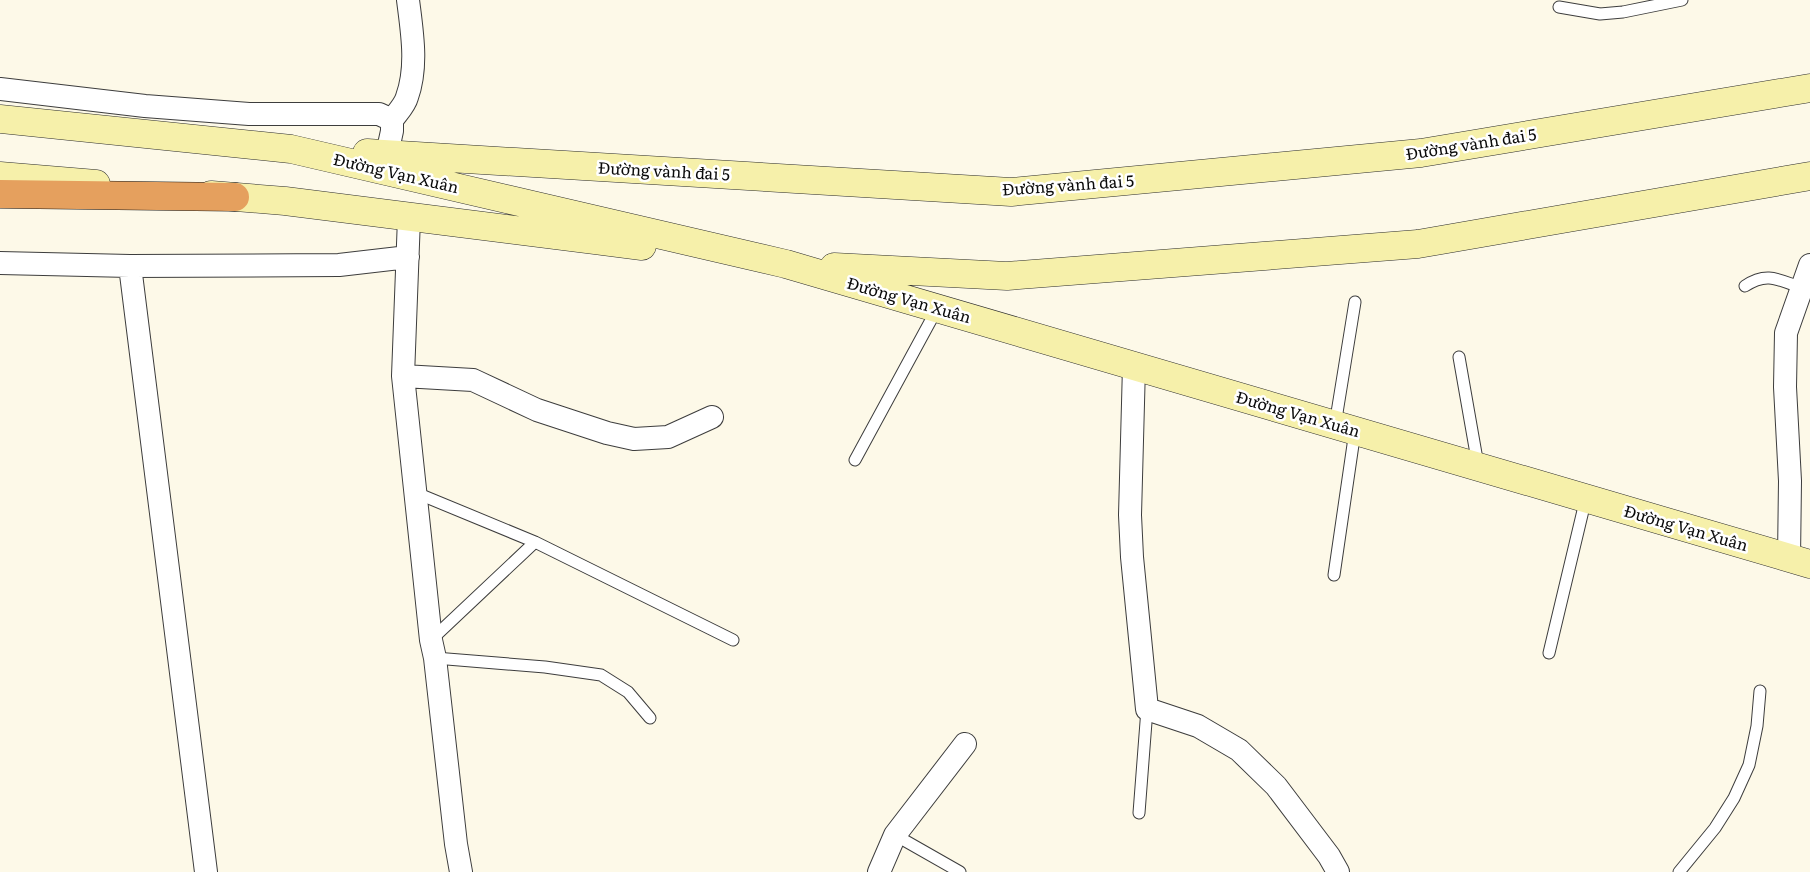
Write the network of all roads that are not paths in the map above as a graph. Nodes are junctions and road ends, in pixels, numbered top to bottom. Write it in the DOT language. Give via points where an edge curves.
graph roads {
  1 [pos="408,0"];
  2 [pos="1682,0"];
  3 [pos="1559,7"];
  4 [pos="1810,88"];
  5 [pos="0,89"];
  6 [pos="0,119"];
  7 [pos="392,120"];
  8 [pos="291,149"];
  9 [pos="387,154"];
  10 [pos="0,176"];
  11 [pos="1810,176"];
  12 [pos="0,194"];
  13 [pos="235,197"];
  14 [pos="409,218"];
  15 [pos="408,257"];
  16 [pos="0,263"];
  17 [pos="786,264"];
  18 [pos="1810,265"];
  19 [pos="130,266"];
  20 [pos="1745,286"];
  21 [pos="1802,288"];
  22 [pos="1355,302"];
  23 [pos="937,308"];
  24 [pos="1459,357"];
  25 [pos="1134,366"];
  26 [pos="403,376"];
  27 [pos="712,417"];
  28 [pos="1345,428"];
  29 [pos="855,460"];
  30 [pos="1478,467"];
  31 [pos="414,492"];
  32 [pos="1586,498"];
  33 [pos="535,542"];
  34 [pos="1800,561"];
  35 [pos="1334,575"];
  36 [pos="733,640"];
  37 [pos="433,649"];
  38 [pos="1549,653"];
  39 [pos="1760,691"];
  40 [pos="1147,709"];
  41 [pos="650,718"];
  42 [pos="965,744"];
  43 [pos="1139,813"];
  44 [pos="894,835"];
  45 [pos="206,872"];
  46 [pos="461,872"];
  47 [pos="879,872"];
  48 [pos="960,872"];
  49 [pos="1338,872"];
  50 [pos="1679,872"];
  1 -- 7 [label="street" via="413,74 407,99"];
  2 -- 3 [label="lane" via="1600,14"];
  4 -- 9 [label="main road, Đường vành đai 5" via="1421,153 1011,192"];
  5 -- 7 [label="street" via="145,106 249,114 378,114"];
  6 -- 8 [label="main road, Đường Vạn Xuân"];
  7 -- 9 [label="street"];
  8 -- 9 [label="main road, Đường vành đai 5"];
  8 -- 17 [label="main road, Đường Vạn Xuân"];
  10 -- 13 [label="main road, Đường Vạn Xuân"];
  11 -- 17 [label="main road" via="1418,244 1007,276"];
  12 -- 13 [label="highway"];
  13 -- 14 [label="main road, Đường Vạn Xuân"];
  14 -- 15 [label="street"];
  14 -- 17 [label="main road, Đường Vạn Xuân"];
  15 -- 19 [label="street" via="339,265"];
  15 -- 26 [label="street"];
  16 -- 19 [label="street"];
  17 -- 23 [label="main road, Đường Vạn Xuân"];
  18 -- 21 [label="street"];
  19 -- 45 [label="street"];
  20 -- 21 [label="lane" via="1756,278 1768,278"];
  21 -- 34 [label="street" via="1786,333 1785,387 1790,481"];
  22 -- 28 [label="lane"];
  23 -- 25 [label="main road, Đường Vạn Xuân"];
  23 -- 29 [label="lane"];
  24 -- 30 [label="lane"];
  25 -- 28 [label="main road, Đường Vạn Xuân"];
  25 -- 40 [label="street" via="1130,515"];
  26 -- 27 [label="street" via="473,380 537,410 634,439 668,437"];
  26 -- 31 [label="street"];
  28 -- 30 [label="main road, Đường Vạn Xuân"];
  28 -- 35 [label="lane"];
  30 -- 32 [label="main road, Đường Vạn Xuân"];
  31 -- 33 [label="lane"];
  31 -- 37 [label="street"];
  32 -- 34 [label="main road, Đường Vạn Xuân"];
  32 -- 38 [label="lane"];
  33 -- 36 [label="lane"];
  33 -- 37 [label="lane"];
  37 -- 41 [label="lane" via="600,675 628,692"];
  37 -- 46 [label="street"];
  39 -- 50 [label="lane" via="1749,765 1715,828"];
  40 -- 43 [label="lane"];
  40 -- 49 [label="street" via="1198,726 1239,750 1276,786"];
  42 -- 44 [label="street"];
  44 -- 47 [label="street"];
  44 -- 48 [label="lane"];
}
